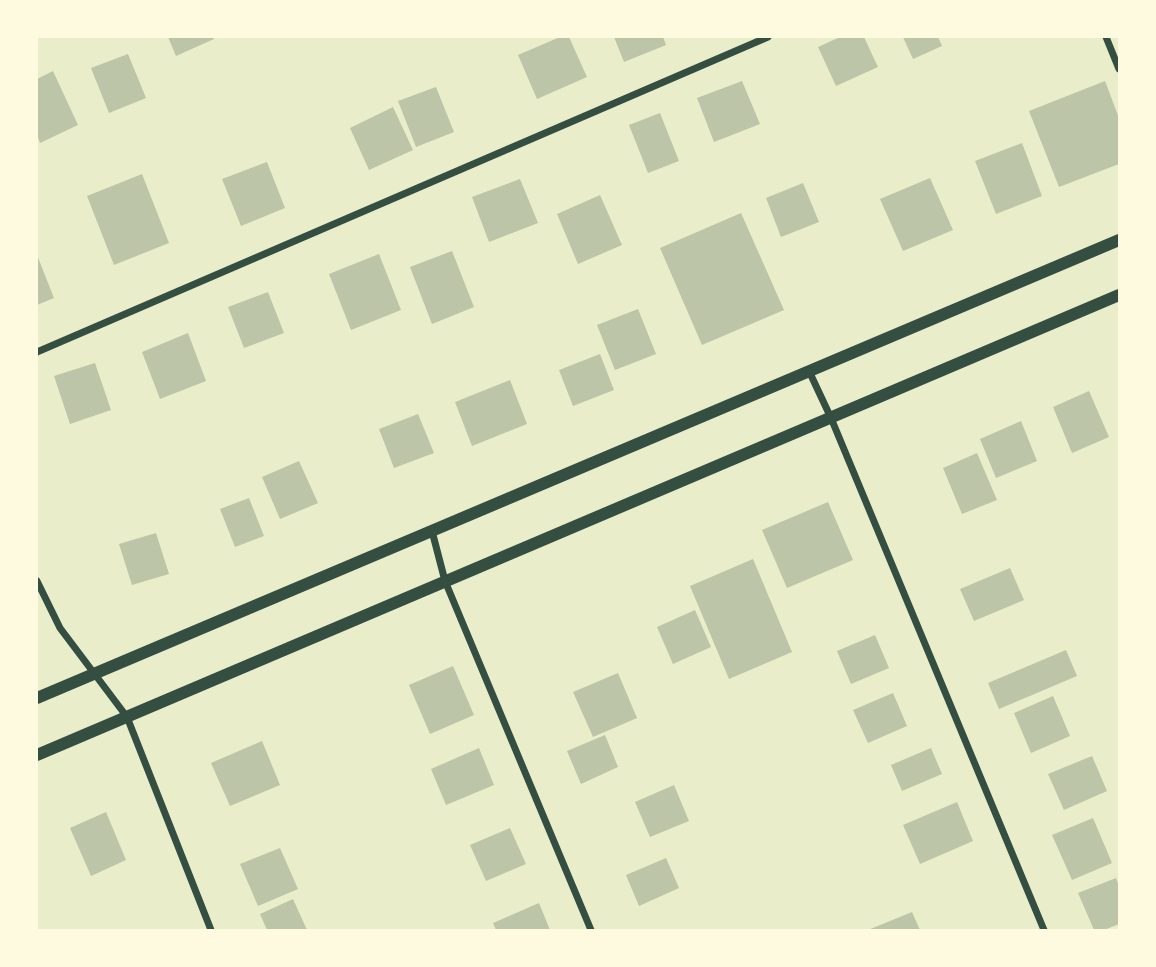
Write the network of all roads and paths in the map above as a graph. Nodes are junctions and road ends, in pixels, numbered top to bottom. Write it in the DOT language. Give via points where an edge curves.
graph roads {
  1 [pos="768,37"];
  2 [pos="1106,37"];
  3 [pos="1119,69"];
  4 [pos="1119,240"];
  5 [pos="1119,295"];
  6 [pos="37,352"];
  7 [pos="809,371"];
  8 [pos="831,418"];
  9 [pos="431,530"];
  10 [pos="37,581"];
  11 [pos="445,581"];
  12 [pos="95,672"];
  13 [pos="37,698"];
  14 [pos="127,717"];
  15 [pos="37,755"];
  16 [pos="211,930"];
  17 [pos="591,930"];
  18 [pos="1044,930"];
  1 -- 6 [label="street"];
  2 -- 3 [label="street"];
  4 -- 7 [label="street"];
  5 -- 8 [label="street"];
  7 -- 8 [label="street"];
  7 -- 9 [label="street"];
  8 -- 11 [label="street"];
  8 -- 18 [label="street"];
  9 -- 11 [label="street"];
  9 -- 12 [label="street"];
  10 -- 12 [label="street" via="60,628"];
  11 -- 14 [label="street"];
  11 -- 17 [label="street"];
  12 -- 13 [label="street"];
  12 -- 14 [label="street"];
  14 -- 15 [label="street"];
  14 -- 16 [label="street"];
}
